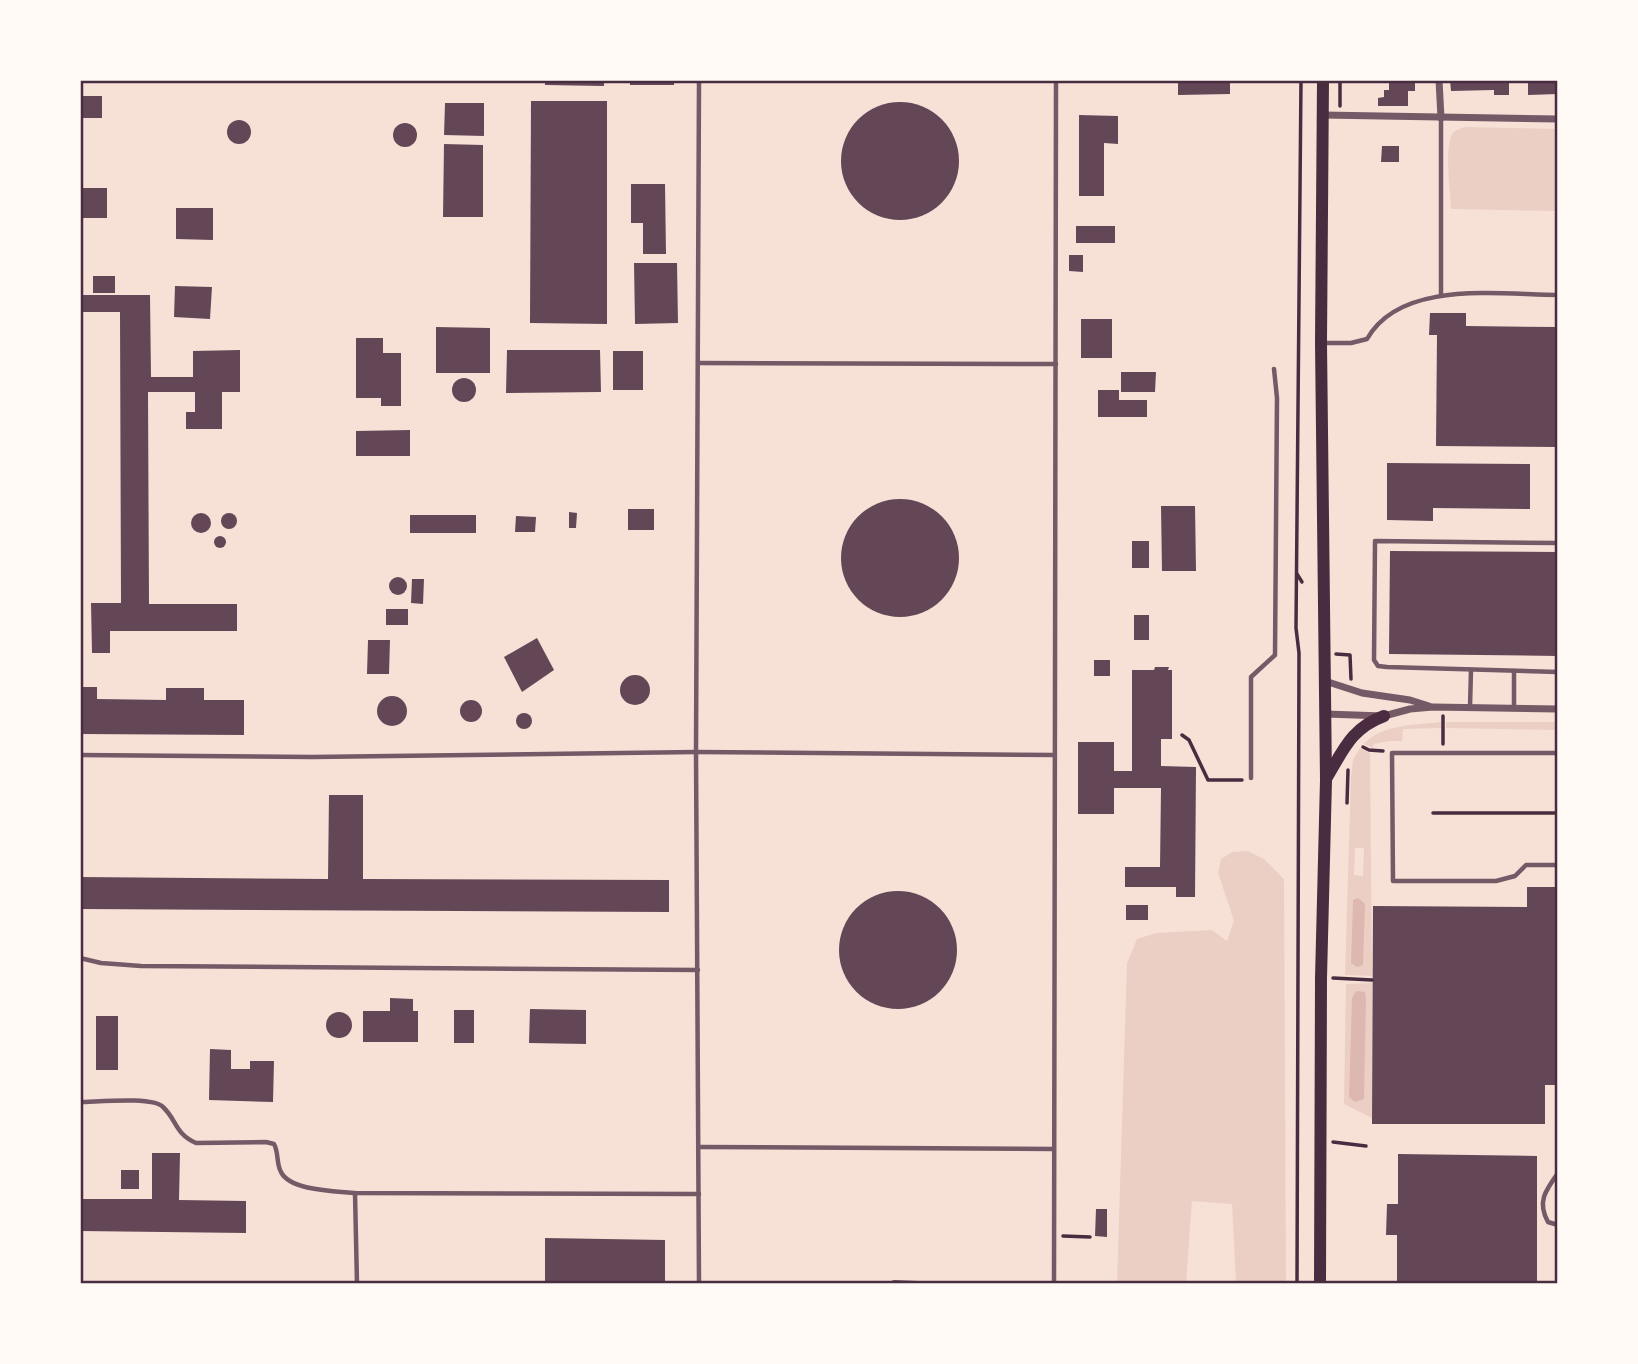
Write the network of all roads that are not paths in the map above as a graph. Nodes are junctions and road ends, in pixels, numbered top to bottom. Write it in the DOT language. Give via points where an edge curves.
graph roads {
  1 [pos="699,80"];
  2 [pos="1056,80"];
  3 [pos="1323,80"];
  4 [pos="1439,80"];
  5 [pos="1323,115"];
  6 [pos="1441,118"];
  7 [pos="1558,119"];
  8 [pos="1441,295"];
  9 [pos="1558,295"];
  10 [pos="1321,343"];
  11 [pos="698,363"];
  12 [pos="1056,364"];
  13 [pos="1274,369"];
  14 [pos="1558,543"];
  15 [pos="1471,670"];
  16 [pos="1514,671"];
  17 [pos="1558,672"];
  18 [pos="1325,681"];
  19 [pos="1433,707"];
  20 [pos="1470,708"];
  21 [pos="1514,708"];
  22 [pos="1558,709"];
  23 [pos="1325,713"];
  24 [pos="1384,716"];
  25 [pos="696,752"];
  26 [pos="1558,753"];
  27 [pos="80,755"];
  28 [pos="1055,755"];
  29 [pos="1251,778"];
  30 [pos="1326,780"];
  31 [pos="1558,865"];
  32 [pos="80,958"];
  33 [pos="698,970"];
  34 [pos="80,1102"];
  35 [pos="700,1147"];
  36 [pos="1054,1149"];
  37 [pos="1558,1173"];
  38 [pos="355,1193"];
  39 [pos="699,1195"];
  40 [pos="1558,1225"];
  41 [pos="356,1283"];
  42 [pos="699,1283"];
  43 [pos="1054,1283"];
  44 [pos="1320,1283"];
  1 -- 11 [label="lane"];
  2 -- 12 [label="lane"];
  3 -- 5 [label="main road"];
  4 -- 6 [label="street"];
  5 -- 6 [label="street"];
  5 -- 10 [label="main road"];
  6 -- 7 [label="street"];
  6 -- 8 [label="lane"];
  8 -- 9 [label="lane"];
  8 -- 10 [label="lane" via="1394,313 1367,339"];
  10 -- 18 [label="main road"];
  11 -- 12 [label="lane"];
  11 -- 25 [label="lane"];
  12 -- 28 [label="lane"];
  13 -- 29 [label="lane" via="1275,654 1251,677"];
  14 -- 15 [label="lane" via="1375,541 1374,660 1378,666"];
  15 -- 16 [label="lane"];
  15 -- 20 [label="lane"];
  16 -- 17 [label="lane"];
  16 -- 21 [label="lane"];
  18 -- 19 [label="street"];
  18 -- 23 [label="main road"];
  19 -- 20 [label="street"];
  19 -- 24 [label="street"];
  20 -- 21 [label="street"];
  21 -- 22 [label="street"];
  23 -- 24 [label="street"];
  23 -- 30 [label="main road"];
  24 -- 30 [label="main road" via="1352,736"];
  25 -- 27 [label="lane"];
  25 -- 28 [label="lane"];
  25 -- 33 [label="lane"];
  26 -- 31 [label="lane" via="1392,753 1393,881 1496,881 1515,876 1526,865"];
  28 -- 36 [label="lane"];
  30 -- 44 [label="main road"];
  32 -- 33 [label="lane" via="141,966"];
  33 -- 35 [label="lane"];
  34 -- 38 [label="lane" via="159,1104 187,1139 274,1144 281,1174 291,1182"];
  35 -- 36 [label="lane"];
  35 -- 39 [label="lane"];
  36 -- 43 [label="lane"];
  37 -- 40 [label="lane" via="1543,1198 1542,1210 1548,1222"];
  38 -- 39 [label="lane"];
  38 -- 41 [label="lane"];
  39 -- 42 [label="lane"];
}
